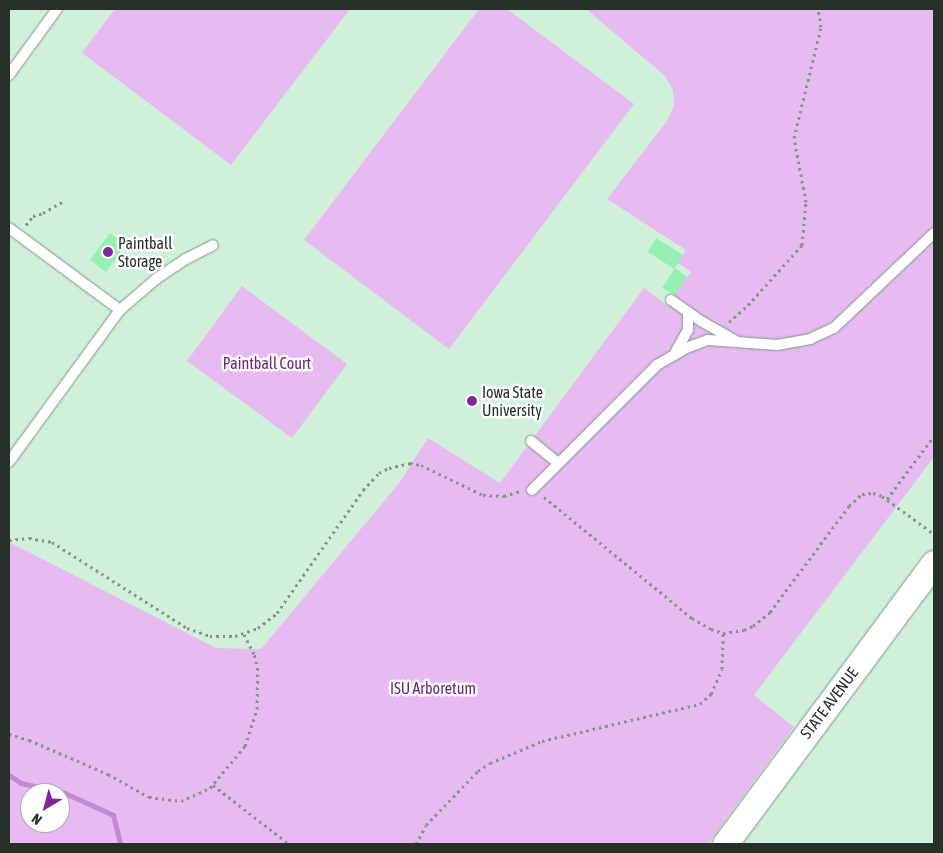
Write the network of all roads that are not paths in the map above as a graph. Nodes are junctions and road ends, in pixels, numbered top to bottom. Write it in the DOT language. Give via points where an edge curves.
graph roads {
  1 [pos="57,9"];
  2 [pos="9,75"];
  3 [pos="9,228"];
  4 [pos="934,233"];
  5 [pos="213,245"];
  6 [pos="671,300"];
  7 [pos="120,310"];
  8 [pos="688,312"];
  9 [pos="742,344"];
  10 [pos="674,355"];
  11 [pos="531,441"];
  12 [pos="9,462"];
  13 [pos="557,462"];
  14 [pos="532,490"];
  15 [pos="934,563"];
  16 [pos="725,844"];
  1 -- 2 [label="lane"];
  3 -- 7 [label="lane"];
  4 -- 9 [label="lane" via="834,328 810,339 777,345"];
  5 -- 7 [label="lane" via="156,279"];
  6 -- 8 [label="lane"];
  7 -- 12 [label="lane"];
  8 -- 9 [label="lane"];
  8 -- 10 [label="lane" via="688,330"];
  9 -- 10 [label="lane" via="708,340"];
  10 -- 13 [label="lane" via="658,365"];
  11 -- 13 [label="lane"];
  13 -- 14 [label="lane"];
  15 -- 16 [label="street, STATE AVENUE"];
}
